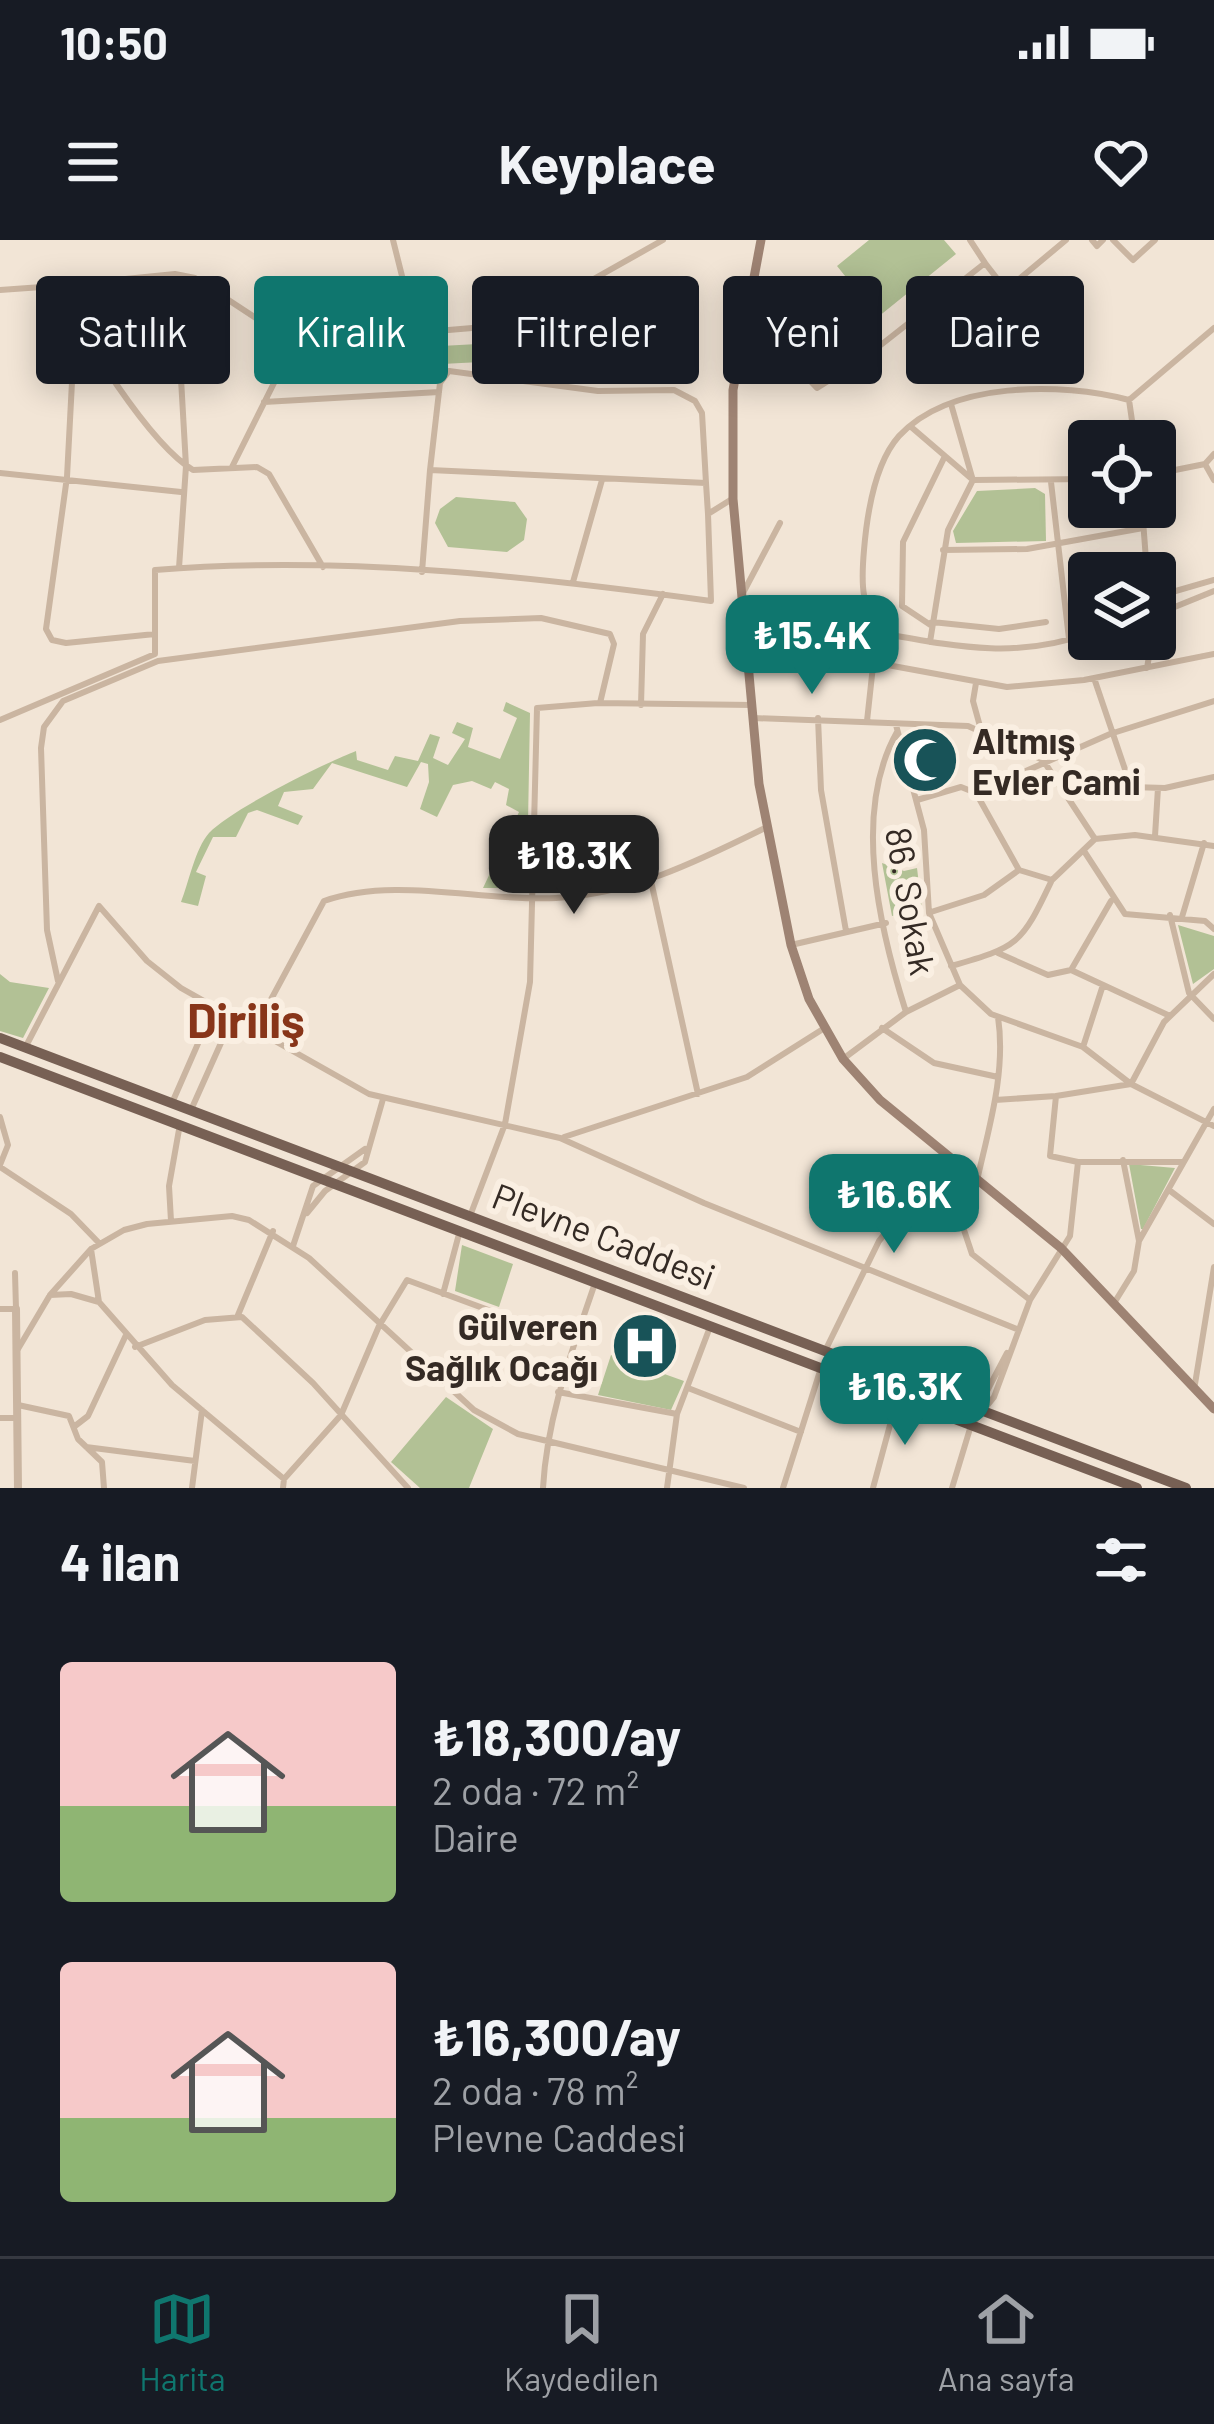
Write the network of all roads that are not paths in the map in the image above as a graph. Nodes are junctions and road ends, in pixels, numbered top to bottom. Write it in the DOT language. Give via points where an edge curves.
graph roads {
  1 [pos="393,240"];
  2 [pos="663,240"];
  3 [pos="970,240"];
  4 [pos="1066,240"];
  5 [pos="1092,240"];
  6 [pos="1103,240"];
  7 [pos="1113,240"];
  8 [pos="1155,240"];
  9 [pos="759,242"];
  10 [pos="986,263"];
  11 [pos="175,274"];
  12 [pos="155,276"];
  13 [pos="402,276"];
  14 [pos="752,276"];
  15 [pos="36,287"];
  16 [pos="0,290"];
  17 [pos="254,313"];
  18 [pos="1214,328"];
  19 [pos="448,330"];
  20 [pos="882,344"];
  21 [pos="72,384"];
  22 [pos="123,384"];
  23 [pos="273,384"];
  24 [pos="734,384"];
  25 [pos="439,392"];
  26 [pos="1129,400"];
  27 [pos="264,402"];
  28 [pos="951,404"];
  29 [pos="1132,420"];
  30 [pos="910,426"];
  31 [pos="1214,454"];
  32 [pos="945,456"];
  33 [pos="1205,464"];
  34 [pos="186,466"];
  35 [pos="232,467"];
  36 [pos="430,470"];
  37 [pos="1176,470"];
  38 [pos="0,473"];
  39 [pos="67,477"];
  40 [pos="602,480"];
  41 [pos="973,480"];
  42 [pos="1214,480"];
  43 [pos="1068,481"];
  44 [pos="1051,482"];
  45 [pos="706,483"];
  46 [pos="181,492"];
  47 [pos="733,499"];
  48 [pos="709,514"];
  49 [pos="779,523"];
  50 [pos="1143,528"];
  51 [pos="1058,544"];
  52 [pos="944,550"];
  53 [pos="1146,552"];
  54 [pos="179,568"];
  55 [pos="323,568"];
  56 [pos="422,572"];
  57 [pos="1214,580"];
  58 [pos="574,582"];
  59 [pos="1176,591"];
  60 [pos="1214,591"];
  61 [pos="662,594"];
  62 [pos="741,596"];
  63 [pos="1176,606"];
  64 [pos="1046,622"];
  65 [pos="932,624"];
  66 [pos="1068,631"];
  67 [pos="155,634"];
  68 [pos="1068,640"];
  69 [pos="930,642"];
  70 [pos="1214,654"];
  71 [pos="1148,660"];
  72 [pos="748,661"];
  73 [pos="875,664"];
  74 [pos="1147,668"];
  75 [pos="1094,678"];
  76 [pos="976,683"];
  77 [pos="1214,701"];
  78 [pos="600,703"];
  79 [pos="641,704"];
  80 [pos="752,705"];
  81 [pos="751,718"];
  82 [pos="818,718"];
  83 [pos="0,720"];
  84 [pos="870,723"];
  85 [pos="897,728"];
  86 [pos="981,730"];
  87 [pos="1110,734"];
  88 [pos="1043,760"];
  89 [pos="1214,777"];
  90 [pos="1158,788"];
  91 [pos="976,793"];
  92 [pos="917,800"];
  93 [pos="767,827"];
  94 [pos="1155,836"];
  95 [pos="1095,839"];
  96 [pos="1209,844"];
  97 [pos="1084,851"];
  98 [pos="1019,870"];
  99 [pos="1052,880"];
  100 [pos="651,881"];
  101 [pos="535,896"];
  102 [pos="1111,901"];
  103 [pos="929,913"];
  104 [pos="1170,915"];
  105 [pos="1182,917"];
  106 [pos="886,922"];
  107 [pos="1214,929"];
  108 [pos="846,931"];
  109 [pos="791,946"];
  110 [pos="998,952"];
  111 [pos="951,966"];
  112 [pos="1071,970"];
  113 [pos="1214,974"];
  114 [pos="58,980"];
  115 [pos="960,985"];
  116 [pos="1103,985"];
  117 [pos="1189,993"];
  118 [pos="214,1007"];
  119 [pos="906,1012"];
  120 [pos="233,1016"];
  121 [pos="998,1016"];
  122 [pos="1170,1016"];
  123 [pos="1214,1019"];
  124 [pos="882,1028"];
  125 [pos="823,1029"];
  126 [pos="254,1030"];
  127 [pos="0,1038"];
  128 [pos="1083,1047"];
  129 [pos="25,1048"];
  130 [pos="0,1057"];
  131 [pos="843,1059"];
  132 [pos="998,1077"];
  133 [pos="1131,1084"];
  134 [pos="698,1094"];
  135 [pos="1056,1096"];
  136 [pos="383,1099"];
  137 [pos="995,1100"];
  138 [pos="172,1103"];
  139 [pos="1214,1109"];
  140 [pos="190,1110"];
  141 [pos="0,1118"];
  142 [pos="1210,1123"];
  143 [pos="180,1124"];
  144 [pos="505,1124"];
  145 [pos="560,1138"];
  146 [pos="365,1150"];
  147 [pos="950,1154"];
  148 [pos="1123,1160"];
  149 [pos="1078,1162"];
  150 [pos="1182,1162"];
  151 [pos="0,1166"];
  152 [pos="340,1167"];
  153 [pos="356,1173"];
  154 [pos="978,1176"];
  155 [pos="322,1178"];
  156 [pos="928,1178"];
  157 [pos="336,1184"];
  158 [pos="1168,1189"];
  159 [pos="307,1213"];
  160 [pos="470,1216"];
  161 [pos="171,1221"];
  162 [pos="1214,1224"];
  163 [pos="273,1232"];
  164 [pos="460,1232"];
  165 [pos="1139,1241"];
  166 [pos="99,1243"];
  167 [pos="293,1246"];
  168 [pos="91,1249"];
  169 [pos="1061,1249"];
  170 [pos="864,1267"];
  171 [pos="1214,1267"];
  172 [pos="15,1273"];
  173 [pos="595,1282"];
  174 [pos="443,1294"];
  175 [pos="50,1295"];
  176 [pos="1030,1300"];
  177 [pos="1116,1300"];
  178 [pos="99,1302"];
  179 [pos="16,1309"];
  180 [pos="0,1310"];
  181 [pos="238,1315"];
  182 [pos="379,1325"];
  183 [pos="710,1327"];
  184 [pos="1018,1330"];
  185 [pos="126,1335"];
  186 [pos="575,1342"];
  187 [pos="135,1347"];
  188 [pos="1201,1347"];
  189 [pos="18,1349"];
  190 [pos="1214,1349"];
  191 [pos="826,1351"];
  192 [pos="821,1369"];
  193 [pos="1195,1384"];
  194 [pos="688,1388"];
  195 [pos="558,1392"];
  196 [pos="898,1397"];
  197 [pos="18,1406"];
  198 [pos="1214,1409"];
  199 [pos="202,1410"];
  200 [pos="982,1411"];
  201 [pos="341,1414"];
  202 [pos="677,1414"];
  203 [pos="0,1418"];
  204 [pos="18,1418"];
  205 [pos="970,1425"];
  206 [pos="75,1426"];
  207 [pos="800,1432"];
  208 [pos="546,1444"];
  209 [pos="85,1447"];
  210 [pos="195,1461"];
  211 [pos="668,1469"];
  212 [pos="1104,1482"];
  213 [pos="284,1484"];
  214 [pos="18,1488"];
  215 [pos="104,1488"];
  216 [pos="192,1488"];
  217 [pos="408,1488"];
  218 [pos="543,1488"];
  219 [pos="667,1488"];
  220 [pos="744,1488"];
  221 [pos="783,1488"];
  222 [pos="873,1488"];
  223 [pos="952,1488"];
  224 [pos="1137,1488"];
  225 [pos="1186,1488"];
  1 -- 13 [label="street"];
  2 -- 19 [label="street" via="516,320"];
  3 -- 10 [label="street"];
  4 -- 10 [label="street" via="1006,290"];
  5 -- 6 [label="street"];
  7 -- 8 [label="street" via="1133,260"];
  9 -- 14 [label="main road"];
  10 -- 20 [label="street"];
  11 -- 12 [label="street"];
  11 -- 17 [label="street"];
  11 -- 34 [label="street"];
  15 -- 16 [label="street"];
  18 -- 26 [label="street"];
  21 -- 39 [label="street"];
  22 -- 34 [label="street"];
  23 -- 27 [label="street"];
  24 -- 47 [label="main road"];
  25 -- 27 [label="street"];
  25 -- 36 [label="street"];
  25 -- 45 [label="street" via="449,371 598,391 674,390 702,413"];
  26 -- 28 [label="street" via="1055,391"];
  26 -- 29 [label="street"];
  27 -- 35 [label="street"];
  28 -- 30 [label="street"];
  28 -- 41 [label="street"];
  30 -- 32 [label="street"];
  30 -- 69 [label="street" via="876,482 861,580 864,606 886,634"];
  31 -- 33 [label="street"];
  32 -- 41 [label="street"];
  32 -- 65 [label="street" via="903,549 902,606"];
  33 -- 37 [label="street"];
  33 -- 42 [label="street"];
  34 -- 35 [label="street"];
  34 -- 46 [label="street"];
  35 -- 55 [label="street" via="269,474"];
  36 -- 40 [label="street"];
  36 -- 56 [label="street"];
  38 -- 39 [label="street"];
  39 -- 46 [label="street"];
  39 -- 67 [label="street" via="46,629 52,640"];
  40 -- 45 [label="street"];
  40 -- 58 [label="street"];
  41 -- 44 [label="street"];
  41 -- 52 [label="street"];
  43 -- 44 [label="street"];
  44 -- 51 [label="street"];
  45 -- 48 [label="street"];
  46 -- 54 [label="street"];
  47 -- 48 [label="street"];
  47 -- 62 [label="main road"];
  48 -- 61 [label="street" via="711,601"];
  49 -- 62 [label="street"];
  50 -- 51 [label="street"];
  50 -- 53 [label="street"];
  51 -- 52 [label="street"];
  51 -- 66 [label="street"];
  52 -- 65 [label="street"];
  54 -- 55 [label="street"];
  54 -- 67 [label="street" via="155,570"];
  55 -- 56 [label="street"];
  56 -- 58 [label="street"];
  57 -- 59 [label="street"];
  58 -- 61 [label="street"];
  60 -- 63 [label="street"];
  61 -- 79 [label="street" via="643,634"];
  62 -- 72 [label="main road"];
  64 -- 65 [label="street" via="999,629"];
  65 -- 69 [label="street"];
  67 -- 83 [label="street" via="155,654"];
  68 -- 69 [label="street" via="992,652"];
  70 -- 74 [label="street"];
  71 -- 74 [label="street"];
  72 -- 73 [label="street"];
  72 -- 80 [label="main road"];
  73 -- 76 [label="street"];
  73 -- 84 [label="street" via="863,716"];
  74 -- 75 [label="street"];
  75 -- 76 [label="street"];
  75 -- 87 [label="street"];
  76 -- 86 [label="street"];
  77 -- 87 [label="street"];
  78 -- 79 [label="street"];
  78 -- 101 [label="street" via="537,708"];
  78 -- 114 [label="street" via="610,634 541,617 158,661 71,696 51,715 41,748 47,930"];
  79 -- 80 [label="street"];
  80 -- 81 [label="main road"];
  81 -- 82 [label="street"];
  81 -- 93 [label="main road"];
  82 -- 84 [label="street"];
  82 -- 108 [label="street" via="821,790"];
  84 -- 85 [label="street"];
  85 -- 86 [label="street"];
  85 -- 92 [label="street"];
  85 -- 106 [label="street, 86. Sokak" via="877,771 869,821"];
  86 -- 88 [label="street"];
  87 -- 88 [label="street"];
  87 -- 90 [label="street" via="1131,788"];
  88 -- 91 [label="street"];
  88 -- 95 [label="street"];
  89 -- 90 [label="street"];
  90 -- 94 [label="street"];
  91 -- 92 [label="street" via="961,787"];
  91 -- 98 [label="street"];
  92 -- 103 [label="street"];
  93 -- 100 [label="street"];
  93 -- 109 [label="main road"];
  94 -- 95 [label="street"];
  94 -- 96 [label="street"];
  95 -- 97 [label="street"];
  96 -- 105 [label="street"];
  97 -- 99 [label="street"];
  97 -- 102 [label="street"];
  98 -- 99 [label="street"];
  98 -- 103 [label="street" via="984,895"];
  99 -- 110 [label="street" via="1025,933"];
  100 -- 101 [label="street"];
  100 -- 134 [label="street"];
  101 -- 126 [label="street" via="369,893 323,901"];
  101 -- 144 [label="street" via="530,982"];
  102 -- 104 [label="street" via="1125,914"];
  102 -- 112 [label="street"];
  103 -- 111 [label="street"];
  104 -- 105 [label="street"];
  104 -- 117 [label="street"];
  105 -- 107 [label="street"];
  106 -- 108 [label="street"];
  106 -- 119 [label="street, 86. Sokak"];
  108 -- 109 [label="street"];
  109 -- 125 [label="main road"];
  110 -- 111 [label="street"];
  110 -- 112 [label="street" via="1048,975"];
  111 -- 115 [label="street"];
  112 -- 116 [label="street"];
  113 -- 117 [label="street"];
  114 -- 118 [label="street" via="99,906 147,962"];
  114 -- 129 [label="street"];
  115 -- 119 [label="street"];
  115 -- 121 [label="street"];
  116 -- 122 [label="street"];
  116 -- 128 [label="street"];
  117 -- 122 [label="street"];
  117 -- 123 [label="street"];
  118 -- 120 [label="street"];
  118 -- 138 [label="street"];
  119 -- 124 [label="street"];
  120 -- 126 [label="street"];
  120 -- 140 [label="street"];
  121 -- 128 [label="street"];
  121 -- 132 [label="street"];
  122 -- 133 [label="street"];
  124 -- 131 [label="street"];
  124 -- 132 [label="street" via="934,1064"];
  125 -- 131 [label="main road"];
  125 -- 134 [label="street" via="747,1077"];
  126 -- 136 [label="street"];
  127 -- 129 [label="main road, Plevne Caddesi"];
  128 -- 133 [label="street"];
  129 -- 138 [label="main road, Plevne Caddesi"];
  130 -- 143 [label="main road, Plevne Caddesi"];
  131 -- 147 [label="main road" via="880,1100"];
  132 -- 137 [label="street"];
  133 -- 135 [label="street"];
  133 -- 142 [label="street"];
  134 -- 145 [label="street"];
  135 -- 137 [label="street"];
  135 -- 149 [label="street" via="1050,1156"];
  136 -- 144 [label="street"];
  136 -- 146 [label="street"];
  137 -- 154 [label="street"];
  138 -- 140 [label="main road, Plevne Caddesi"];
  139 -- 142 [label="street"];
  140 -- 152 [label="main road, Plevne Caddesi"];
  141 -- 151 [label="street" via="8,1145"];
  142 -- 150 [label="street"];
  143 -- 155 [label="main road, Plevne Caddesi"];
  143 -- 161 [label="street"];
  144 -- 145 [label="street"];
  144 -- 160 [label="street"];
  145 -- 170 [label="street"];
  146 -- 152 [label="street"];
  146 -- 153 [label="street"];
  147 -- 154 [label="main road"];
  147 -- 156 [label="street"];
  148 -- 149 [label="street"];
  148 -- 150 [label="street"];
  148 -- 165 [label="street"];
  149 -- 169 [label="street" via="1070,1236"];
  150 -- 158 [label="street"];
  151 -- 166 [label="street"];
  152 -- 153 [label="main road, Plevne Caddesi"];
  152 -- 155 [label="street"];
  153 -- 157 [label="street"];
  153 -- 160 [label="main road, Plevne Caddesi"];
  154 -- 169 [label="main road"];
  155 -- 157 [label="main road, Plevne Caddesi"];
  155 -- 159 [label="street"];
  156 -- 170 [label="street"];
  156 -- 176 [label="street" via="956,1208 971,1254"];
  157 -- 159 [label="street"];
  157 -- 164 [label="main road, Plevne Caddesi"];
  158 -- 162 [label="street"];
  158 -- 165 [label="street"];
  159 -- 167 [label="street"];
  160 -- 191 [label="main road, Plevne Caddesi"];
  161 -- 163 [label="street" via="232,1216"];
  161 -- 166 [label="street"];
  163 -- 167 [label="street"];
  163 -- 181 [label="street"];
  164 -- 173 [label="main road, Plevne Caddesi"];
  164 -- 174 [label="street"];
  165 -- 177 [label="street" via="1134,1271"];
  166 -- 168 [label="street"];
  167 -- 182 [label="street"];
  168 -- 175 [label="street"];
  168 -- 178 [label="street"];
  169 -- 176 [label="street"];
  169 -- 177 [label="main road"];
  170 -- 184 [label="street"];
  170 -- 191 [label="street"];
  171 -- 188 [label="street"];
  172 -- 179 [label="street"];
  173 -- 183 [label="main road, Plevne Caddesi"];
  173 -- 186 [label="street"];
  174 -- 182 [label="street" via="407,1280"];
  174 -- 186 [label="street"];
  175 -- 178 [label="street"];
  175 -- 189 [label="street"];
  176 -- 184 [label="street"];
  177 -- 193 [label="main road"];
  178 -- 185 [label="street"];
  179 -- 180 [label="street"];
  179 -- 189 [label="street"];
  181 -- 187 [label="street"];
  181 -- 201 [label="street"];
  182 -- 201 [label="street"];
  182 -- 208 [label="street" via="474,1410"];
  183 -- 192 [label="main road, Plevne Caddesi"];
  183 -- 194 [label="street"];
  184 -- 200 [label="street"];
  185 -- 187 [label="street"];
  185 -- 206 [label="street" via="88,1416"];
  186 -- 195 [label="street"];
  187 -- 199 [label="street"];
  188 -- 190 [label="street"];
  188 -- 193 [label="street"];
  189 -- 197 [label="street"];
  191 -- 200 [label="main road, Plevne Caddesi"];
  192 -- 196 [label="main road, Plevne Caddesi"];
  192 -- 207 [label="street"];
  193 -- 198 [label="main road"];
  194 -- 202 [label="street"];
  194 -- 207 [label="street"];
  195 -- 202 [label="street"];
  195 -- 208 [label="street"];
  196 -- 205 [label="main road, Plevne Caddesi"];
  196 -- 222 [label="street"];
  197 -- 204 [label="street"];
  197 -- 206 [label="street" via="52,1409"];
  199 -- 210 [label="street"];
  199 -- 213 [label="street"];
  200 -- 205 [label="street"];
  200 -- 225 [label="main road, Plevne Caddesi"];
  201 -- 213 [label="street"];
  201 -- 217 [label="street"];
  202 -- 211 [label="street"];
  203 -- 204 [label="street"];
  204 -- 214 [label="street"];
  205 -- 212 [label="main road, Plevne Caddesi"];
  205 -- 223 [label="street"];
  206 -- 209 [label="street"];
  207 -- 221 [label="street"];
  208 -- 211 [label="street"];
  208 -- 218 [label="street"];
  209 -- 210 [label="street"];
  209 -- 215 [label="street" via="102,1462"];
  210 -- 216 [label="street"];
  211 -- 219 [label="street"];
  211 -- 220 [label="street"];
  212 -- 224 [label="main road, Plevne Caddesi"];
}
